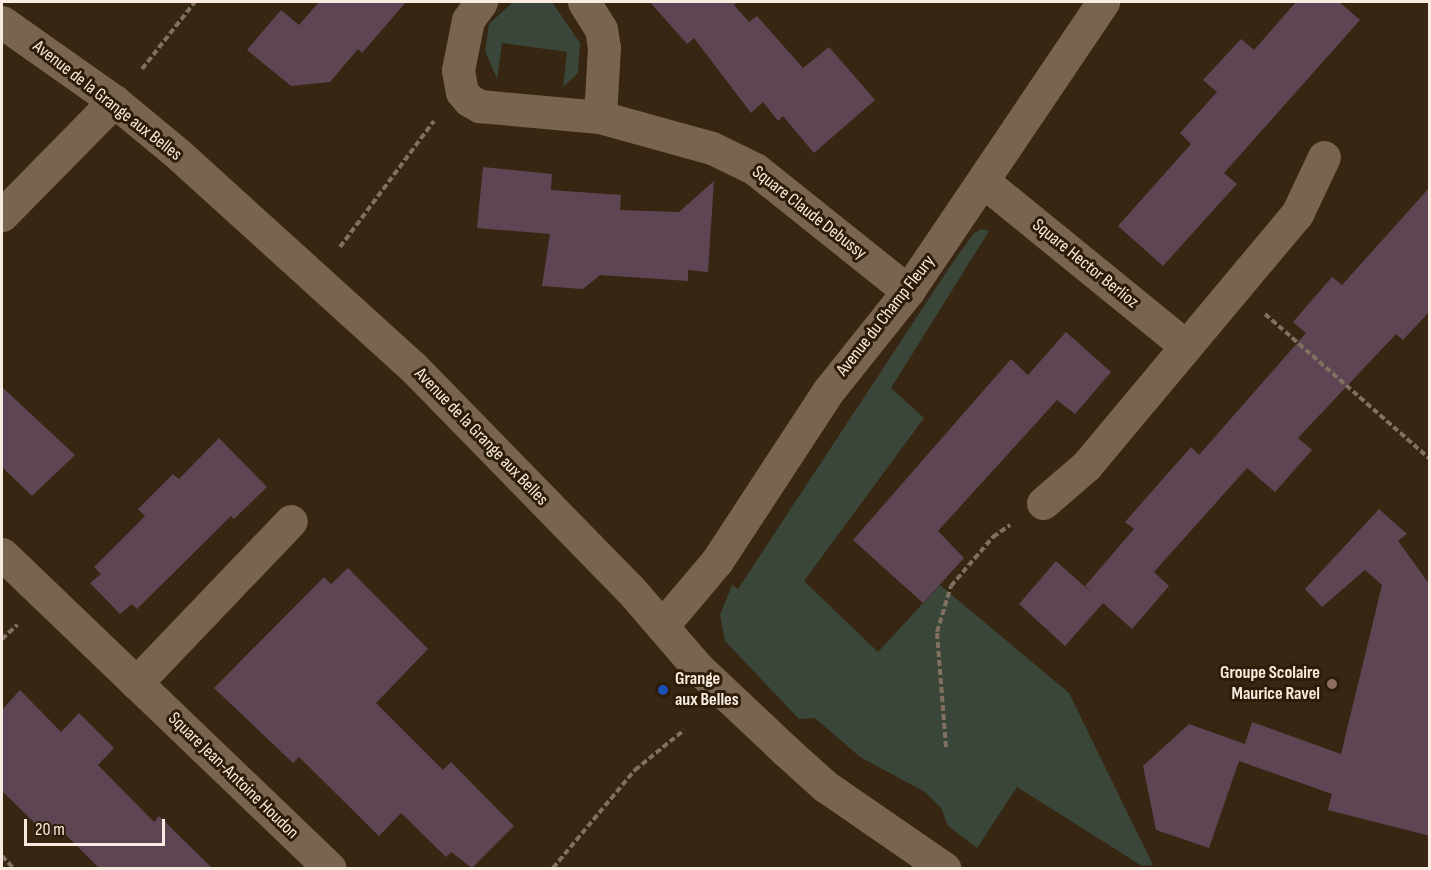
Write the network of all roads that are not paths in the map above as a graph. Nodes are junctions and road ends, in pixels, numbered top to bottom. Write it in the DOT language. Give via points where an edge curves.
graph roads {
  1 [pos="481,2"];
  2 [pos="584,2"];
  3 [pos="1103,2"];
  4 [pos="2,22"];
  5 [pos="114,101"];
  6 [pos="600,117"];
  7 [pos="1324,157"];
  8 [pos="984,182"];
  9 [pos="2,215"];
  10 [pos="908,291"];
  11 [pos="1186,346"];
  12 [pos="1043,503"];
  13 [pos="291,522"];
  14 [pos="2,554"];
  15 [pos="662,626"];
  16 [pos="136,683"];
  17 [pos="330,868"];
  18 [pos="944,868"];
  1 -- 6 [label="street, Square Claude Debussy" via="468,20 462,40 458,70 462,92 479,106"];
  2 -- 6 [label="street" via="601,29 604,47"];
  3 -- 8 [label="street, Avenue du Champ Fleury"];
  4 -- 5 [label="street, Avenue de la Grange aux Belles"];
  5 -- 9 [label="street"];
  5 -- 15 [label="street, Avenue de la Grange aux Belles" via="414,367"];
  6 -- 10 [label="street, Square Claude Debussy" via="686,139 755,169"];
  7 -- 11 [label="street" via="1297,214"];
  8 -- 10 [label="street, Avenue du Champ Fleury"];
  8 -- 11 [label="street, Square Hector Berlioz"];
  10 -- 15 [label="street, Avenue du Champ Fleury" via="829,390 717,561"];
  11 -- 12 [label="street" via="1086,466"];
  13 -- 16 [label="street"];
  14 -- 16 [label="street, Square Jean-Antoine Houdon"];
  15 -- 18 [label="street, Avenue de la Grange aux Belles" via="697,667 825,786"];
  16 -- 17 [label="street, Square Jean-Antoine Houdon"];
}
